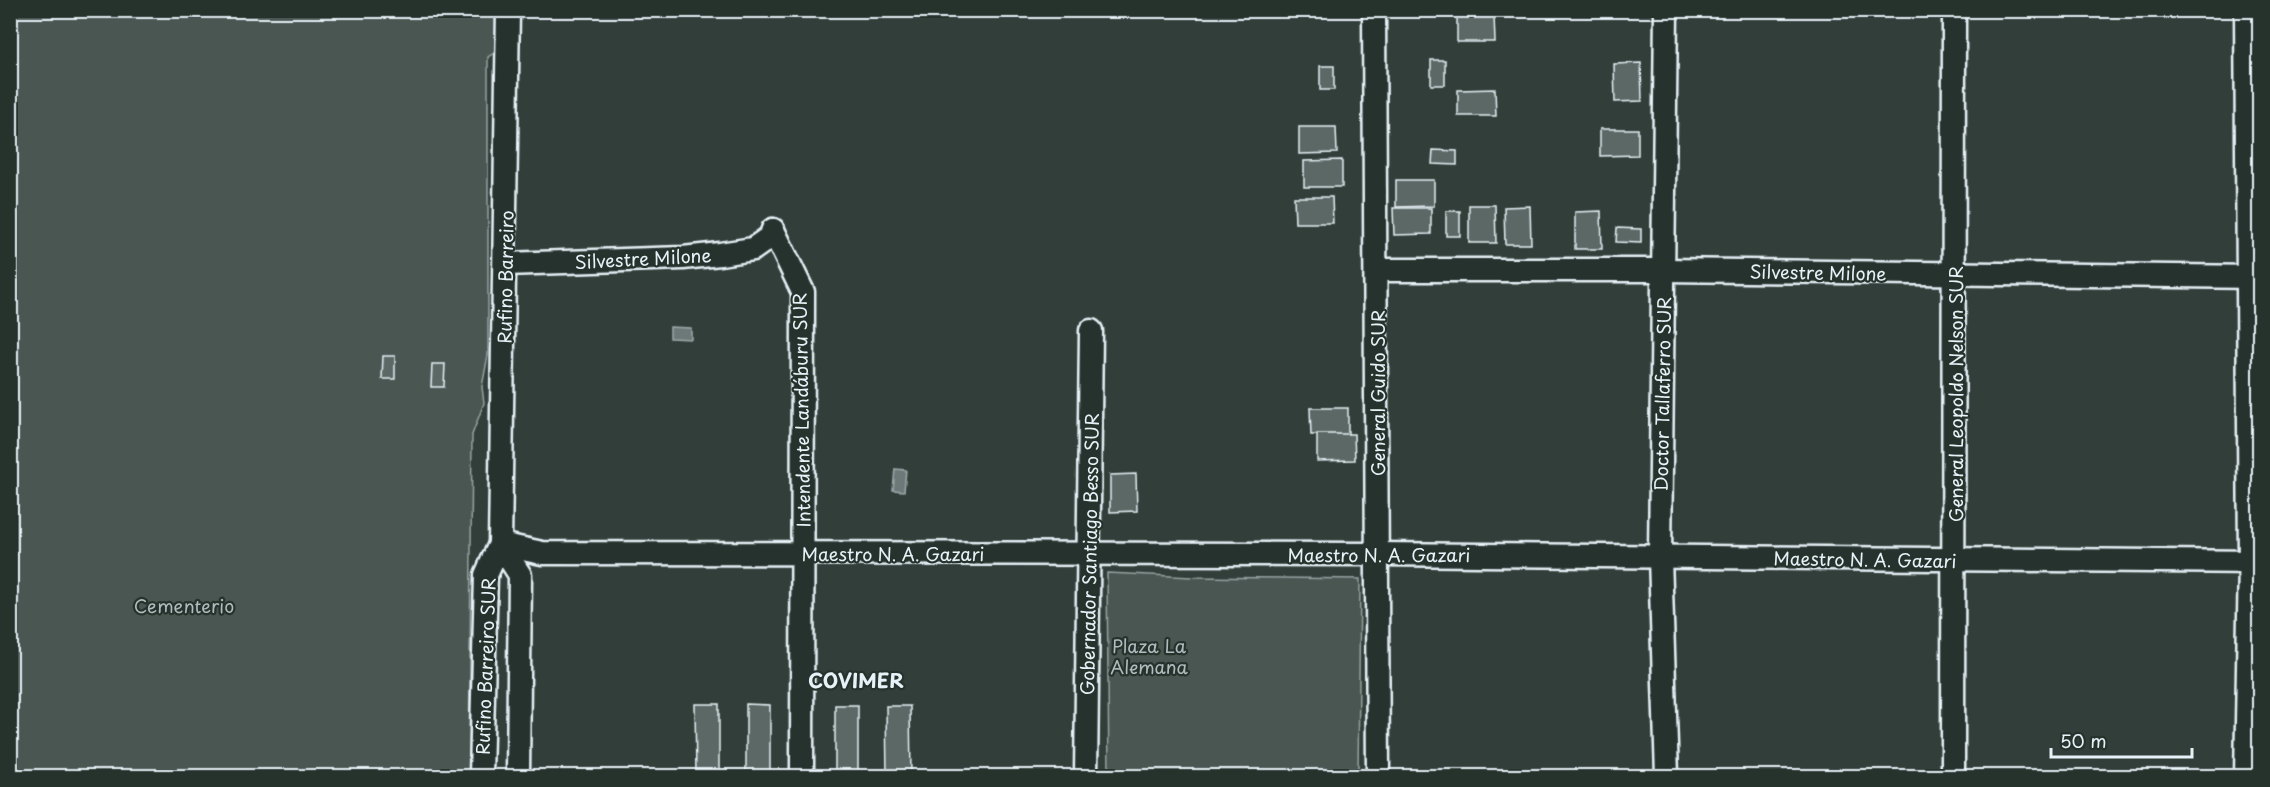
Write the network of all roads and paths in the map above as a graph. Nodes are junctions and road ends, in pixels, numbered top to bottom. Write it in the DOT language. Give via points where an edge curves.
graph roads {
  1 [pos="508,10"];
  2 [pos="1374,10"];
  3 [pos="1666,10"];
  4 [pos="1954,10"];
  5 [pos="2246,10"];
  6 [pos="773,230"];
  7 [pos="505,264"];
  8 [pos="1376,270"];
  9 [pos="1663,270"];
  10 [pos="1955,273"];
  11 [pos="2253,277"];
  12 [pos="1091,331"];
  13 [pos="500,544"];
  14 [pos="804,552"];
  15 [pos="1088,553"];
  16 [pos="1378,554"];
  17 [pos="1660,557"];
  18 [pos="1955,560"];
  19 [pos="2255,562"];
  20 [pos="481,777"];
  21 [pos="518,777"];
  22 [pos="802,777"];
  23 [pos="1086,777"];
  24 [pos="1378,777"];
  25 [pos="1666,777"];
  26 [pos="1953,777"];
  27 [pos="2246,777"];
  1 -- 7 [label="street, Rufino Barreiro"];
  2 -- 8 [label="street, General Guido SUR"];
  3 -- 9 [label="street, Doctor Tallaferro SUR"];
  4 -- 10 [label="street, General Leopoldo Nelson SUR"];
  5 -- 11 [label="street"];
  6 -- 7 [label="street, Silvestre Milone" via="770,237 753,249 720,254"];
  6 -- 14 [label="street, Intendente Landáburu SUR" via="803,292"];
  7 -- 13 [label="street, Rufino Barreiro"];
  8 -- 9 [label="street, Silvestre Milone"];
  8 -- 16 [label="street, General Guido SUR"];
  9 -- 10 [label="street, Silvestre Milone"];
  9 -- 17 [label="street, Doctor Tallaferro SUR"];
  10 -- 11 [label="street, Silvestre Milone"];
  10 -- 18 [label="street, General Leopoldo Nelson SUR"];
  11 -- 19 [label="street"];
  12 -- 15 [label="street, Gobernador Santiago Besso SUR"];
  13 -- 14 [label="street, Maestro N. A. Gazari" via="542,553"];
  13 -- 20 [label="street, Rufino Barreiro SUR" via="486,575"];
  13 -- 21 [label="street, Rufino Barreiro SUR" via="520,575"];
  14 -- 15 [label="street, Maestro N. A. Gazari"];
  14 -- 22 [label="street, Intendente Landáburu SUR"];
  15 -- 16 [label="street, Maestro N. A. Gazari"];
  15 -- 23 [label="street, Gobernador Santiago Besso SUR"];
  16 -- 17 [label="street, Maestro N. A. Gazari"];
  16 -- 24 [label="street, General Guido SUR"];
  17 -- 18 [label="street, Maestro N. A. Gazari"];
  17 -- 25 [label="street, Doctor Tallaferro SUR"];
  18 -- 19 [label="street, Maestro N. A. Gazari"];
  18 -- 26 [label="street, General Leopoldo Nelson SUR"];
  19 -- 27 [label="street"];
}
